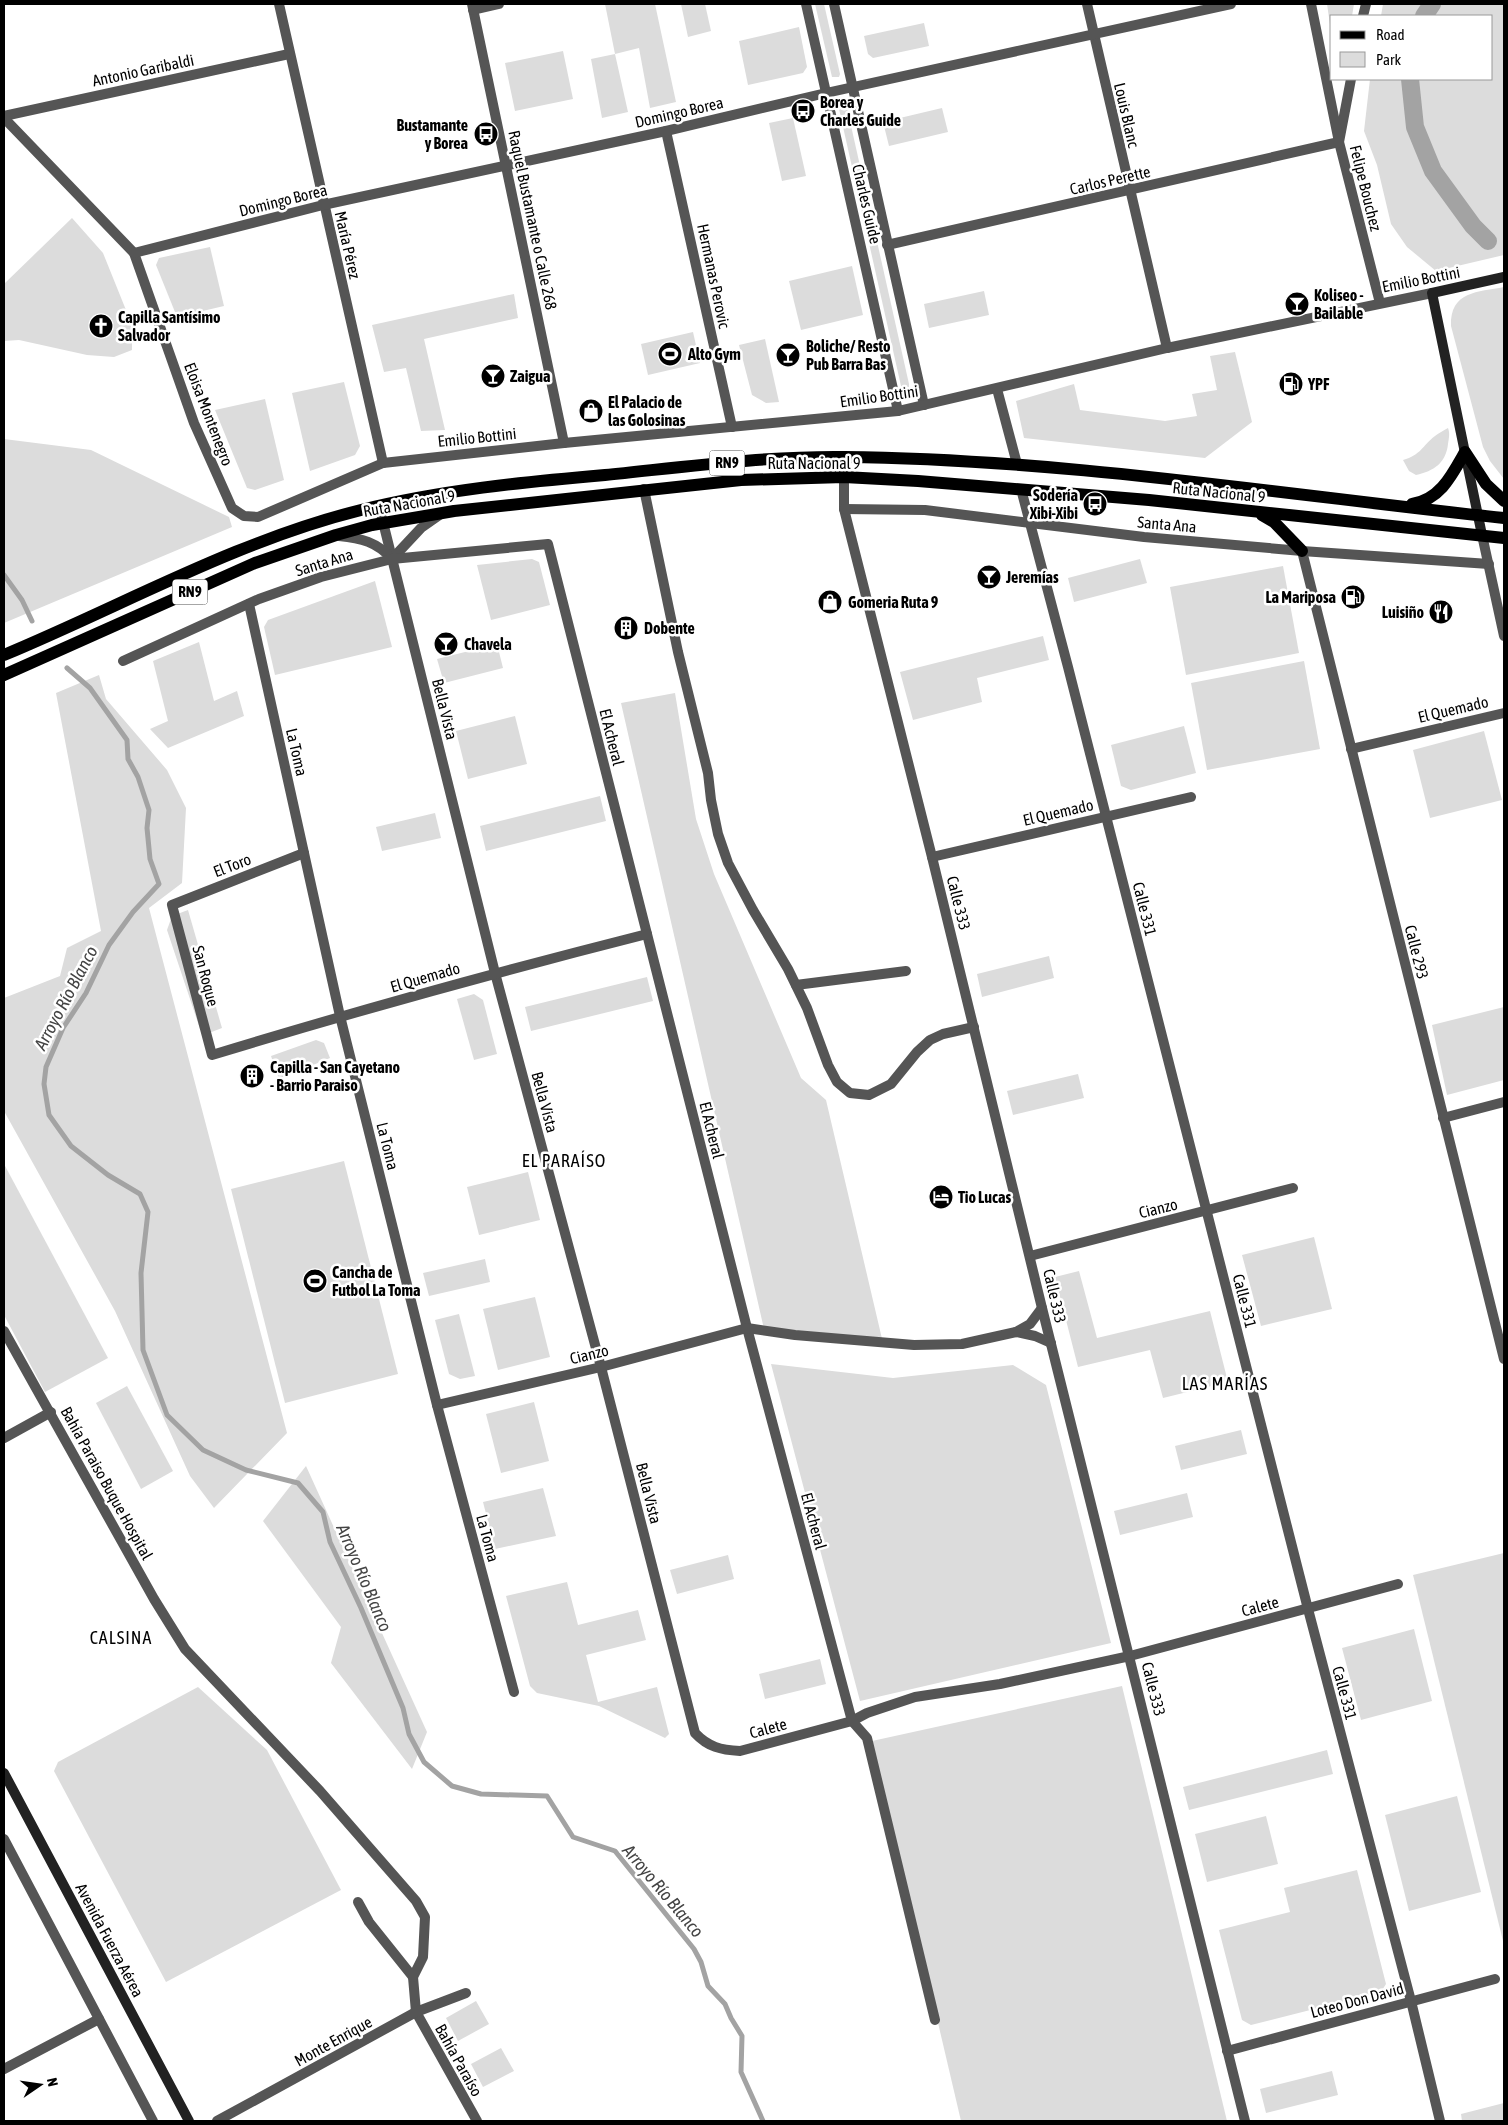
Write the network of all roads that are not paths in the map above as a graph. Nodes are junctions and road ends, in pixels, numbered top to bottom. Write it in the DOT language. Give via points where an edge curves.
graph roads {
  1 [pos="279,4"];
  2 [pos="499,4"];
  3 [pos="806,4"];
  4 [pos="834,4"];
  5 [pos="1087,4"];
  6 [pos="1231,4"];
  7 [pos="1311,4"];
  8 [pos="472,7"];
  9 [pos="1094,34"];
  10 [pos="289,54"];
  11 [pos="1351,80"];
  12 [pos="852,88"];
  13 [pos="826,93"];
  14 [pos="4,117"];
  15 [pos="666,130"];
  16 [pos="1339,142"];
  17 [pos="506,165"];
  18 [pos="1129,190"];
  19 [pos="323,205"];
  20 [pos="887,245"];
  21 [pos="134,253"];
  22 [pos="1504,277"];
  23 [pos="1432,293"];
  24 [pos="1380,303"];
  25 [pos="1167,348"];
  26 [pos="997,389"];
  27 [pos="924,406"];
  28 [pos="898,411"];
  29 [pos="732,427"];
  30 [pos="564,443"];
  31 [pos="1465,452"];
  32 [pos="383,463"];
  33 [pos="1017,464"];
  34 [pos="844,477"];
  35 [pos="644,489"];
  36 [pos="1021,489"];
  37 [pos="1504,502"];
  38 [pos="379,506"];
  39 [pos="1404,506"];
  40 [pos="844,509"];
  41 [pos="444,513"];
  42 [pos="1257,513"];
  43 [pos="1478,516"];
  44 [pos="258,517"];
  45 [pos="1504,518"];
  46 [pos="382,523"];
  47 [pos="1031,524"];
  48 [pos="336,535"];
  49 [pos="1482,536"];
  50 [pos="1504,538"];
  51 [pos="548,544"];
  52 [pos="1302,551"];
  53 [pos="392,558"];
  54 [pos="1489,564"];
  55 [pos="249,604"];
  56 [pos="1502,615"];
  57 [pos="1504,636"];
  58 [pos="4,655"];
  59 [pos="123,661"];
  60 [pos="4,676"];
  61 [pos="1504,713"];
  62 [pos="1351,749"];
  63 [pos="1191,797"];
  64 [pos="1106,817"];
  65 [pos="304,853"];
  66 [pos="932,857"];
  67 [pos="172,905"];
  68 [pos="646,934"];
  69 [pos="906,970"];
  70 [pos="495,973"];
  71 [pos="796,985"];
  72 [pos="340,1016"];
  73 [pos="974,1027"];
  74 [pos="212,1055"];
  75 [pos="1504,1102"];
  76 [pos="1443,1118"];
  77 [pos="1293,1188"];
  78 [pos="1207,1211"];
  79 [pos="1030,1256"];
  80 [pos="1042,1308"];
  81 [pos="747,1328"];
  82 [pos="4,1331"];
  83 [pos="1016,1332"];
  84 [pos="1051,1343"];
  85 [pos="1504,1359"];
  86 [pos="601,1367"];
  87 [pos="437,1405"];
  88 [pos="51,1412"];
  89 [pos="4,1438"];
  90 [pos="1398,1584"];
  91 [pos="1308,1609"];
  92 [pos="1130,1656"];
  93 [pos="514,1692"];
  94 [pos="852,1721"];
  95 [pos="695,1732"];
  96 [pos="4,1773"];
  97 [pos="4,1839"];
  98 [pos="358,1902"];
  99 [pos="413,1977"];
  100 [pos="1495,1979"];
  101 [pos="466,1993"];
  102 [pos="1411,2001"];
  103 [pos="416,2012"];
  104 [pos="99,2019"];
  105 [pos="935,2020"];
  106 [pos="1227,2051"];
  107 [pos="4,2069"];
  108 [pos="153,2121"];
  109 [pos="189,2121"];
  110 [pos="217,2121"];
  111 [pos="477,2121"];
  112 [pos="1245,2121"];
  113 [pos="1440,2121"];
  1 -- 10 [label="street, María Pérez"];
  2 -- 8 [label="street"];
  3 -- 13 [label="street, Charles Guide"];
  4 -- 12 [label="street, Charles Guide"];
  5 -- 9 [label="street, Louis Blanc"];
  6 -- 9 [label="street, Domingo Borea"];
  7 -- 16 [label="street"];
  8 -- 17 [label="street, Raquel Bustamante o Calle 268"];
  9 -- 12 [label="street, Domingo Borea"];
  9 -- 18 [label="street, Louis Blanc"];
  10 -- 14 [label="street, Antonio Garibaldi"];
  10 -- 19 [label="street, María Pérez"];
  11 -- 16 [label="street, Felipe Bouchez"];
  12 -- 13 [label="street, Domingo Borea"];
  12 -- 20 [label="street, Charles Guide"];
  13 -- 15 [label="street, Domingo Borea"];
  13 -- 28 [label="street, Charles Guide"];
  14 -- 21 [label="street, Eloisa Montenegro"];
  15 -- 17 [label="street, Domingo Borea"];
  15 -- 29 [label="street, Hermanas Perovic"];
  16 -- 18 [label="street, Carlos Perette"];
  16 -- 24 [label="street, Felipe Bouchez"];
  17 -- 19 [label="street, Domingo Borea"];
  17 -- 30 [label="street, Raquel Bustamante o Calle 268"];
  18 -- 20 [label="street, Carlos Perette"];
  18 -- 25 [label="street, Louis Blanc"];
  19 -- 21 [label="street, Domingo Borea"];
  19 -- 32 [label="street, María Pérez"];
  20 -- 27 [label="street, Charles Guide"];
  21 -- 44 [label="street, Eloisa Montenegro" via="194,423 226,496 232,508 244,516"];
  22 -- 23 [label="main road, Emilio Bottini"];
  23 -- 24 [label="street, Emilio Bottini"];
  23 -- 31 [label="main road"];
  24 -- 25 [label="street, Emilio Bottini"];
  25 -- 26 [label="street, Emilio Bottini"];
  26 -- 27 [label="street, Emilio Bottini"];
  26 -- 33 [label="street"];
  27 -- 28 [label="street, Emilio Bottini"];
  28 -- 29 [label="street, Emilio Bottini"];
  29 -- 30 [label="street, Emilio Bottini"];
  30 -- 32 [label="street, Emilio Bottini"];
  31 -- 37 [label="main road" via="1486,484"];
  31 -- 39 [label="main road" via="1438,492 1421,503"];
  31 -- 43 [label="main road"];
  32 -- 44 [label="street, Emilio Bottini"];
  33 -- 38 [label="main road, Ruta Nacional 9 / RN9" via="844,457 762,460 566,478 452,492"];
  33 -- 39 [label="main road, Ruta Nacional 9 / RN9"];
  34 -- 35 [label="main road, Ruta Nacional 9 / RN9" via="741,480"];
  34 -- 36 [label="main road, Ruta Nacional 9 / RN9"];
  34 -- 40 [label="street, Calle 333"];
  35 -- 41 [label="main road, Ruta Nacional 9 / RN9"];
  35 -- 71 [label="street" via="678,652 708,773 718,834 728,862"];
  36 -- 42 [label="main road, Ruta Nacional 9 / RN9"];
  36 -- 47 [label="street, Calle 331"];
  38 -- 46 [label="street, Bella Vista"];
  38 -- 58 [label="main road, Ruta Nacional 9 / RN9" via="332,518 232,554"];
  39 -- 43 [label="main road, Ruta Nacional 9 / RN9"];
  40 -- 47 [label="street, Santa Ana" via="925,510"];
  40 -- 66 [label="street, Calle 333"];
  41 -- 46 [label="main road, Ruta Nacional 9 / RN9"];
  41 -- 53 [label="street" via="421,528"];
  42 -- 49 [label="main road, Ruta Nacional 9 / RN9"];
  42 -- 52 [label="main road" via="1274,522"];
  43 -- 45 [label="main road, Ruta Nacional 9 / RN9"];
  43 -- 49 [label="main road"];
  46 -- 48 [label="main road, Ruta Nacional 9 / RN9"];
  46 -- 53 [label="street, Bella Vista"];
  47 -- 52 [label="street, Santa Ana"];
  47 -- 64 [label="street, Calle 331"];
  48 -- 53 [label="street" via="374,543"];
  48 -- 60 [label="main road, Ruta Nacional 9 / RN9" via="255,563"];
  49 -- 50 [label="main road, Ruta Nacional 9 / RN9"];
  49 -- 54 [label="street"];
  51 -- 53 [label="street, Santa Ana"];
  51 -- 68 [label="street, El Acheral"];
  52 -- 54 [label="street, Santa Ana"];
  52 -- 62 [label="street, Calle 293"];
  53 -- 55 [label="street, Santa Ana" via="321,577"];
  53 -- 70 [label="street, Bella Vista"];
  54 -- 56 [label="street"];
  55 -- 59 [label="street, Santa Ana"];
  55 -- 65 [label="street, La Toma"];
  56 -- 57 [label="street"];
  61 -- 62 [label="street, El Quemado"];
  62 -- 76 [label="street, Calle 293"];
  63 -- 64 [label="street, El Quemado"];
  64 -- 66 [label="street, El Quemado"];
  64 -- 78 [label="street, Calle 331"];
  65 -- 67 [label="street, El Toro"];
  65 -- 72 [label="street, La Toma"];
  66 -- 73 [label="street, Calle 333"];
  67 -- 74 [label="street, San Roque"];
  68 -- 70 [label="street, El Quemado"];
  68 -- 81 [label="street, El Acheral"];
  69 -- 71 [label="street"];
  70 -- 72 [label="street, El Quemado"];
  70 -- 86 [label="street, Bella Vista"];
  71 -- 73 [label="street" via="828,1065 837,1082 850,1093 869,1095 891,1084 930,1040"];
  72 -- 74 [label="street, El Quemado"];
  72 -- 87 [label="street, La Toma"];
  73 -- 79 [label="street, Calle 333"];
  75 -- 76 [label="street"];
  76 -- 85 [label="street, Calle 293"];
  77 -- 78 [label="street, Cianzo"];
  78 -- 79 [label="street, Cianzo"];
  78 -- 91 [label="street, Calle 331"];
  79 -- 80 [label="street, Calle 333"];
  80 -- 83 [label="street" via="1030,1324"];
  80 -- 84 [label="street, Calle 333"];
  81 -- 83 [label="street" via="795,1336 914,1345 962,1344"];
  81 -- 86 [label="street, Cianzo"];
  81 -- 94 [label="street, El Acheral"];
  82 -- 88 [label="street, Bahía Paraiso Buque Hospital"];
  83 -- 84 [label="street"];
  84 -- 92 [label="street, Calle 333"];
  86 -- 87 [label="street, Cianzo"];
  86 -- 95 [label="street, Bella Vista"];
  87 -- 93 [label="street, La Toma"];
  88 -- 89 [label="street"];
  88 -- 99 [label="street, Bahía Paraiso Buque Hospital" via="185,1649 320,1791 416,1901 425,1917 423,1957"];
  90 -- 91 [label="street, Calete"];
  91 -- 92 [label="street, Calete"];
  91 -- 102 [label="street, Calle 331"];
  92 -- 94 [label="street, Calete" via="1000,1684 915,1697"];
  92 -- 106 [label="street, Calle 333"];
  94 -- 95 [label="street, Calete" via="740,1752 704,1743"];
  94 -- 105 [label="street" via="867,1738"];
  96 -- 109 [label="main road, Avenida Fuerza Aérea"];
  97 -- 104 [label="street"];
  98 -- 99 [label="street" via="369,1922"];
  99 -- 103 [label="street"];
  100 -- 102 [label="street, Loteo Don David"];
  101 -- 103 [label="street, Monte Enrique"];
  102 -- 106 [label="street, Loteo Don David"];
  102 -- 113 [label="street, Calle 331"];
  103 -- 110 [label="street, Monte Enrique"];
  103 -- 111 [label="street, Bahía Paraíso"];
  104 -- 107 [label="street"];
  104 -- 108 [label="street"];
  106 -- 112 [label="street, Calle 333"];
}
